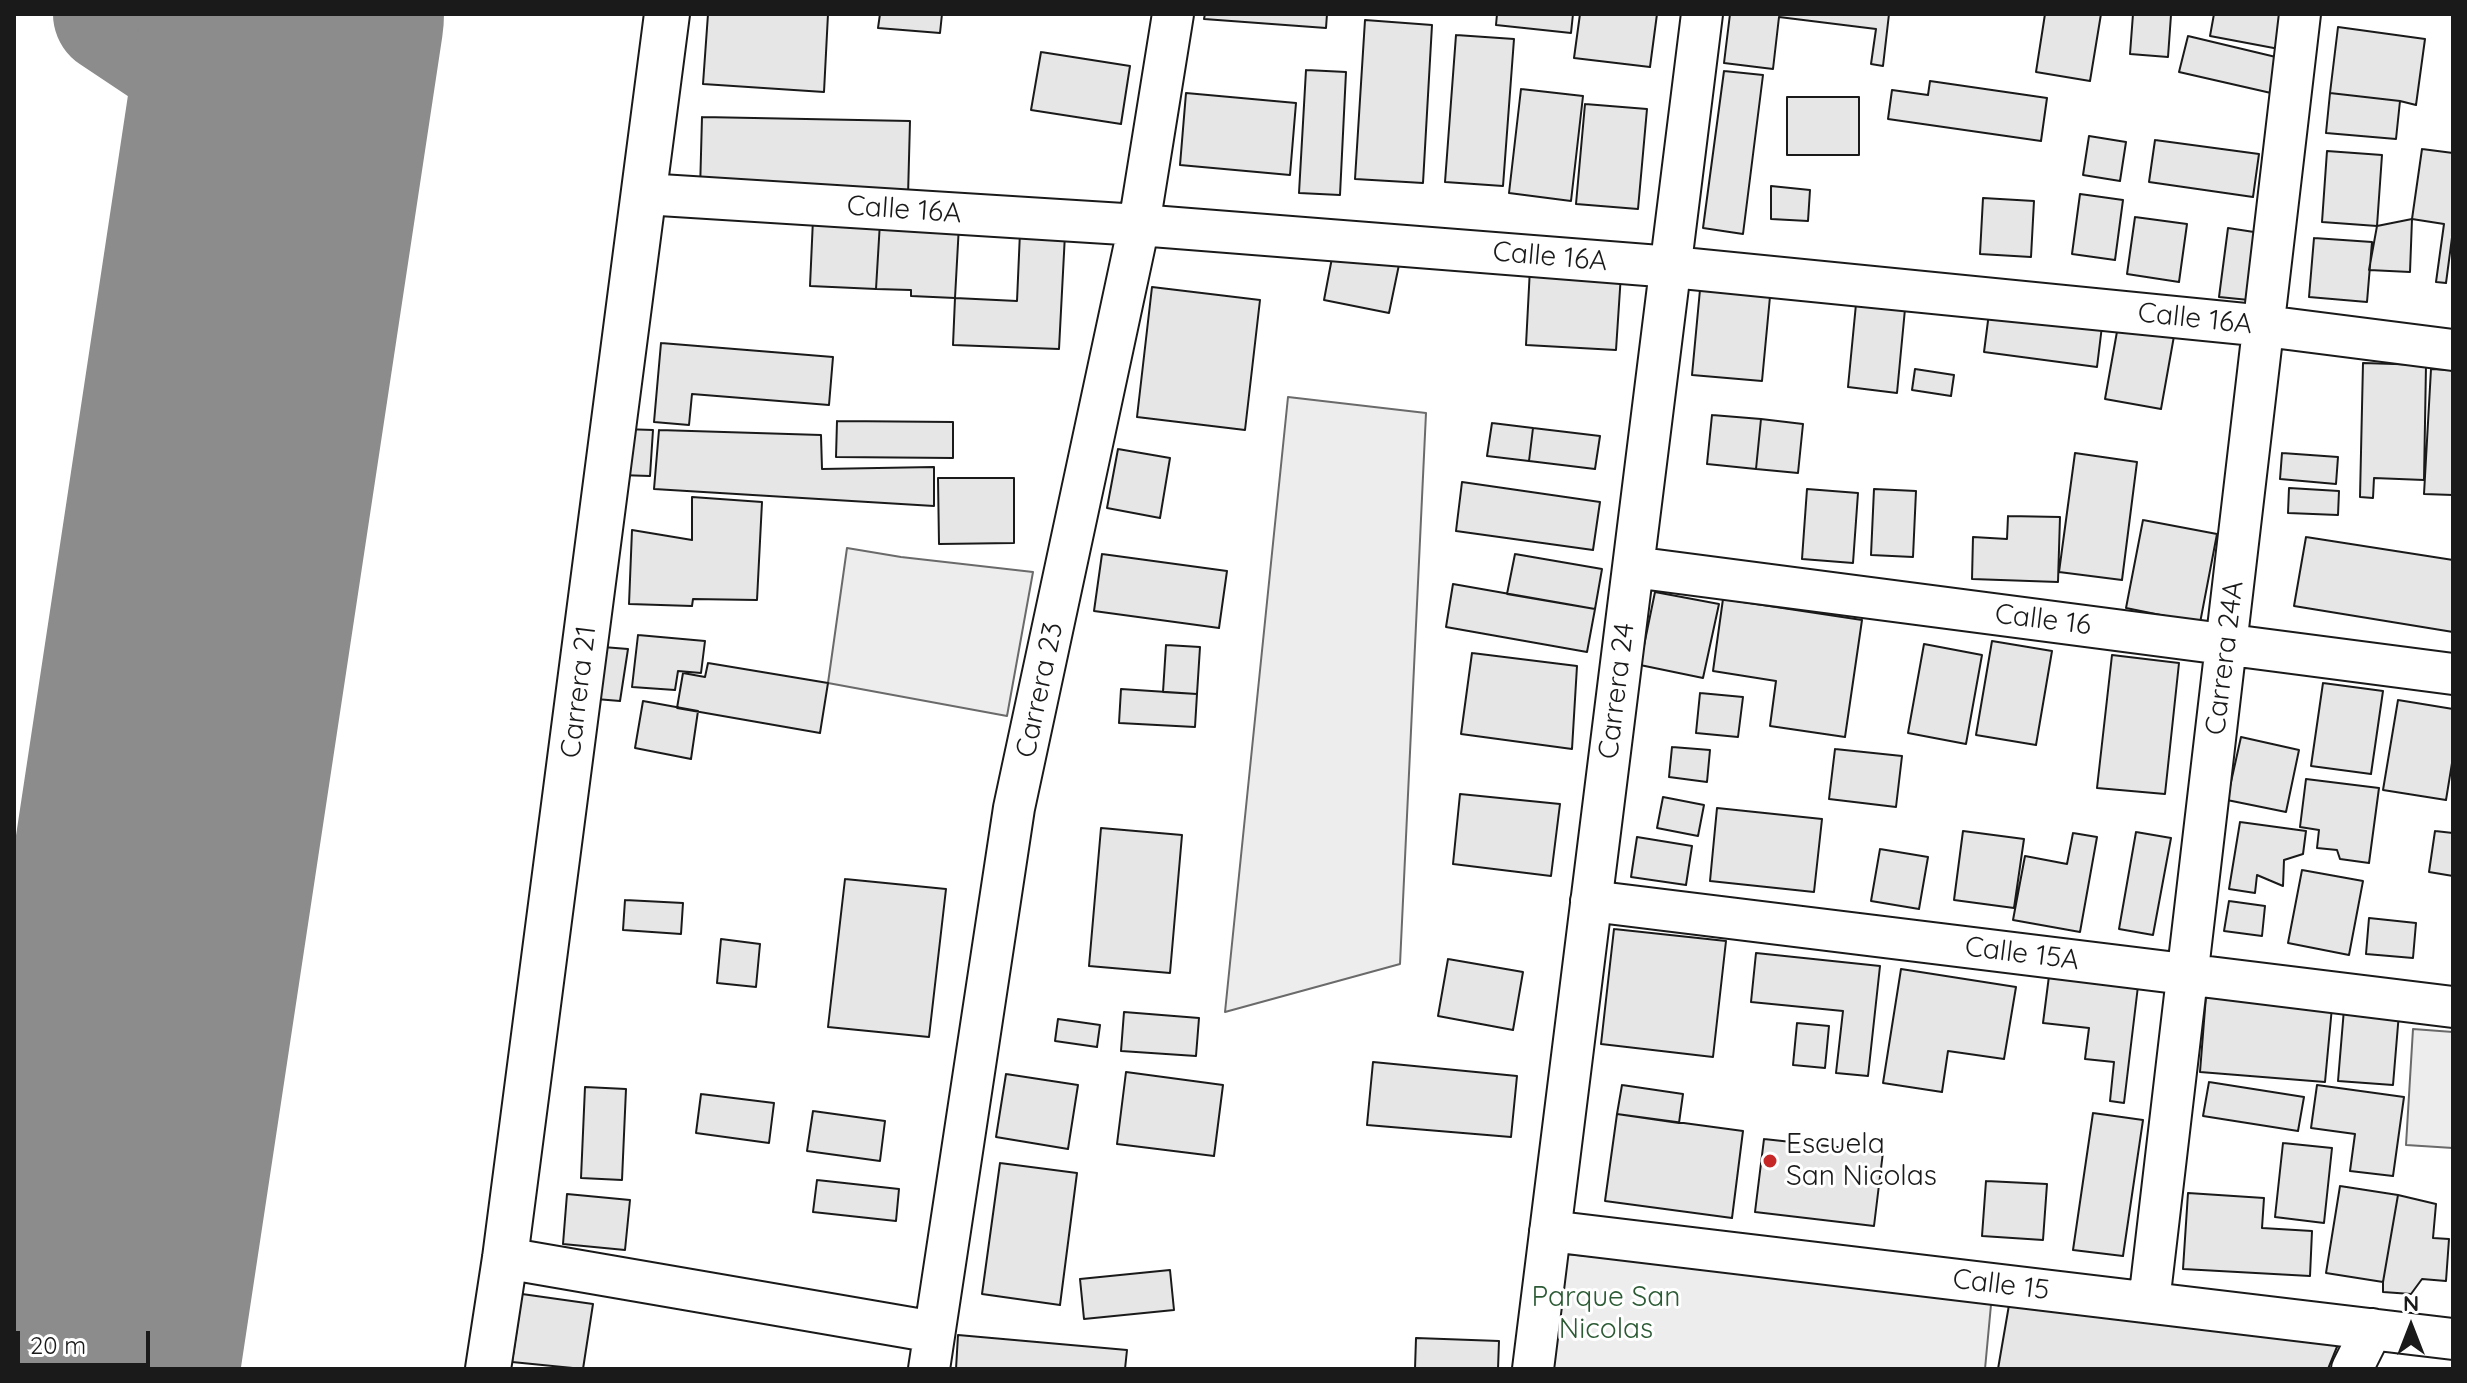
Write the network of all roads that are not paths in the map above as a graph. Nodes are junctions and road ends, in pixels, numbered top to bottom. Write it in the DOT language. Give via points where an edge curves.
graph roads {
  1 [pos="667,14"];
  2 [pos="1173,14"];
  3 [pos="1702,14"];
  4 [pos="2300,14"];
  5 [pos="644,194"];
  6 [pos="1139,225"];
  7 [pos="1672,267"];
  8 [pos="2265,326"];
  9 [pos="2453,350"];
  10 [pos="1633,567"];
  11 [pos="2226,644"];
  12 [pos="2453,674"];
  13 [pos="1591,901"];
  14 [pos="2188,974"];
  15 [pos="2453,1007"];
  16 [pos="1550,1231"];
  17 [pos="505,1258"];
  18 [pos="2149,1302"];
  19 [pos="2372,1329"];
  20 [pos="2452,1339"];
  21 [pos="931,1350"];
  22 [pos="488,1369"];
  23 [pos="1533,1369"];
  24 [pos="2352,1369"];
  1 -- 5 [label="street, Carrera 21"];
  2 -- 6 [label="street, Carrera 23"];
  3 -- 7 [label="street, Carrera 24"];
  4 -- 8 [label="street, Carrera 24A"];
  5 -- 6 [label="street, Calle 16A"];
  5 -- 17 [label="street, Carrera 21"];
  6 -- 7 [label="street, Calle 16A"];
  6 -- 21 [label="street, Carrera 23" via="1014,808"];
  7 -- 8 [label="street, Calle 16A"];
  7 -- 10 [label="street, Carrera 24"];
  8 -- 9 [label="street, Calle 16A"];
  8 -- 11 [label="street, Carrera 24A"];
  10 -- 11 [label="street, Calle 16"];
  10 -- 13 [label="street, Carrera 24"];
  11 -- 12 [label="street, Calle 16"];
  11 -- 14 [label="street, Carrera 24A"];
  13 -- 14 [label="street, Calle 15A"];
  13 -- 16 [label="street, Carrera 24"];
  14 -- 15 [label="street, Calle 15A"];
  14 -- 18 [label="street, Carrera 24A"];
  16 -- 18 [label="street, Calle 15"];
  16 -- 23 [label="street, Carrera 24"];
  17 -- 21 [label="street"];
  17 -- 22 [label="street, Carrera 21"];
  18 -- 19 [label="street, Calle 15"];
  19 -- 20 [label="street, Calle 15"];
  19 -- 24 [label="street"];
}
